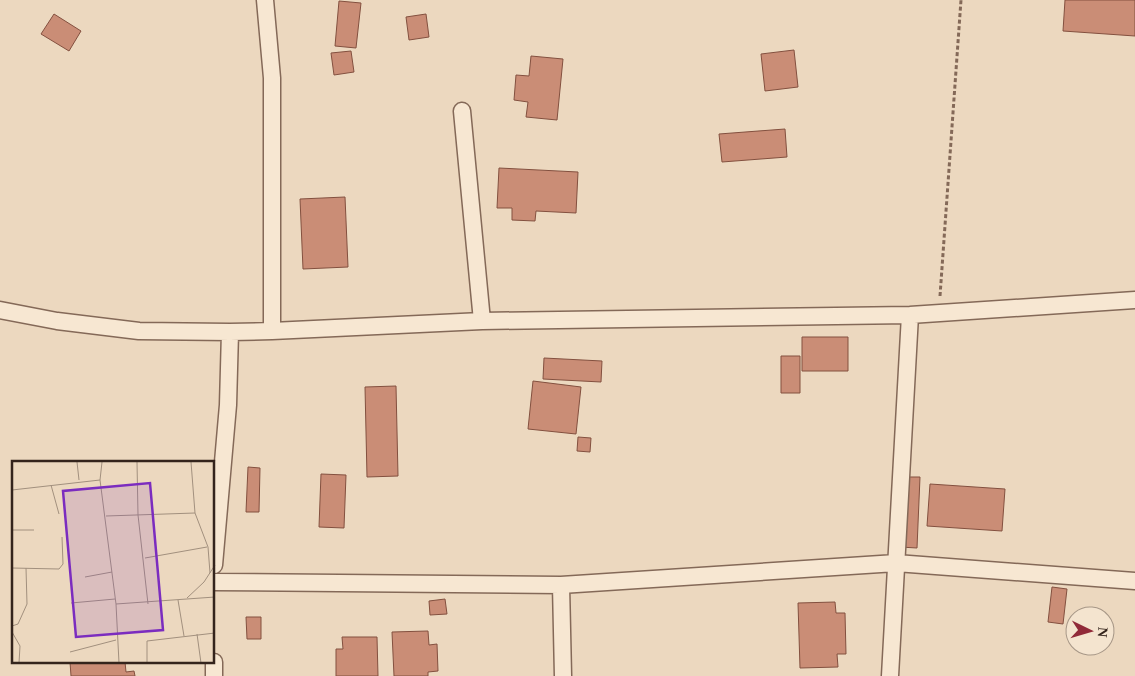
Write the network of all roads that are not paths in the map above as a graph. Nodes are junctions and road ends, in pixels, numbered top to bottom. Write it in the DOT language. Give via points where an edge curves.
graph roads {
  1 [pos="265,0"];
  2 [pos="462,111"];
  3 [pos="1135,300"];
  4 [pos="0,310"];
  5 [pos="910,315"];
  6 [pos="482,321"];
  7 [pos="272,331"];
  8 [pos="230,332"];
  9 [pos="215,554"];
  10 [pos="896,563"];
  11 [pos="1135,581"];
  12 [pos="215,582"];
  13 [pos="561,585"];
  14 [pos="564,676"];
  15 [pos="890,676"];
  1 -- 7 [label="street" via="272,78"];
  2 -- 6 [label="street"];
  3 -- 5 [label="street"];
  4 -- 8 [label="street" via="140,331"];
  5 -- 6 [label="street"];
  5 -- 10 [label="street"];
  6 -- 7 [label="street"];
  7 -- 8 [label="street"];
  8 -- 9 [label="street" via="228,405"];
  10 -- 11 [label="street"];
  10 -- 13 [label="street"];
  10 -- 15 [label="street"];
  12 -- 13 [label="street"];
  13 -- 14 [label="street"];
}
